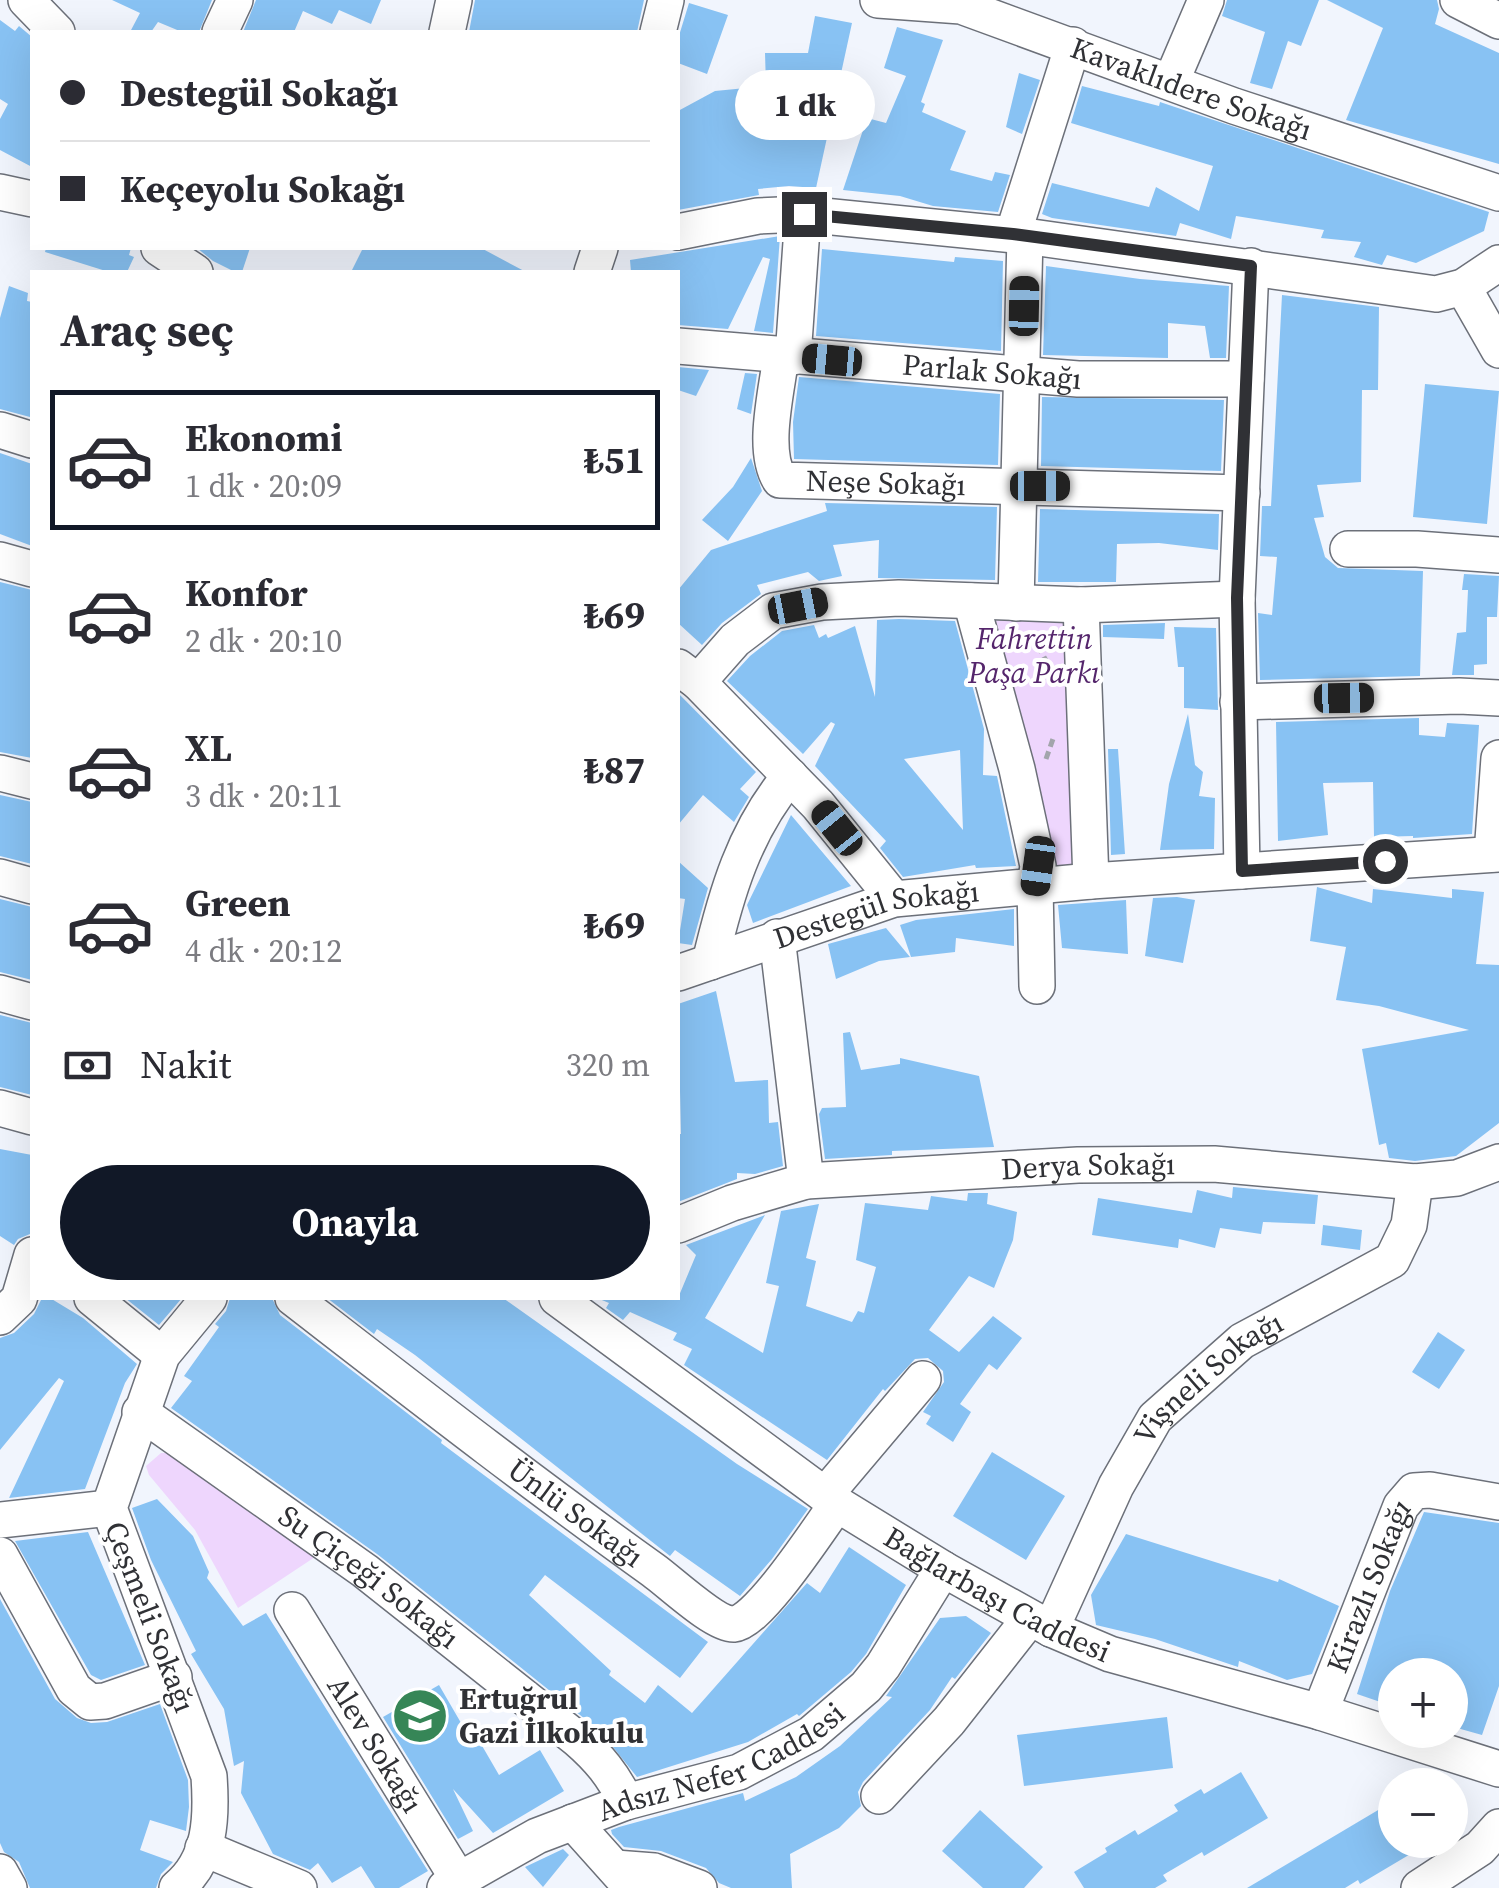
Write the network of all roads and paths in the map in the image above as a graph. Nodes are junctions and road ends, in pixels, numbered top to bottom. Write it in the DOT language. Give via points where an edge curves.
graph roads {
  1 [pos="26,0"];
  2 [pos="236,0"];
  3 [pos="454,0"];
  4 [pos="666,0"];
  5 [pos="878,0"];
  6 [pos="1206,0"];
  7 [pos="1458,0"];
  8 [pos="962,3"];
  9 [pos="1499,21"];
  10 [pos="55,30"];
  11 [pos="221,30"];
  12 [pos="447,30"];
  13 [pos="658,30"];
  14 [pos="1072,45"];
  15 [pos="1171,82"];
  16 [pos="0,192"];
  17 [pos="1499,193"];
  18 [pos="30,198"];
  19 [pos="804,214"];
  20 [pos="680,232"];
  21 [pos="1019,235"];
  22 [pos="162,250"];
  23 [pos="1499,263"];
  24 [pos="1251,266"];
  25 [pos="192,270"];
  26 [pos="1463,287"];
  27 [pos="680,346"];
  28 [pos="1499,350"];
  29 [pos="787,357"];
  30 [pos="1023,376"];
  31 [pos="1246,379"];
  32 [pos="0,430"];
  33 [pos="30,439"];
  34 [pos="1017,486"];
  35 [pos="1242,493"];
  36 [pos="1348,549"];
  37 [pos="1499,555"];
  38 [pos="0,560"];
  39 [pos="30,568"];
  40 [pos="1237,598"];
  41 [pos="996,602"];
  42 [pos="1081,605"];
  43 [pos="688,675"];
  44 [pos="1054,679"];
  45 [pos="1499,698"];
  46 [pos="1238,702"];
  47 [pos="1056,726"];
  48 [pos="1499,758"];
  49 [pos="1043,766"];
  50 [pos="0,774"];
  51 [pos="790,776"];
  52 [pos="30,781"];
  53 [pos="1496,854"];
  54 [pos="1242,871"];
  55 [pos="0,877"];
  56 [pos="1091,881"];
  57 [pos="30,885"];
  58 [pos="1035,886"];
  59 [pos="894,899"];
  60 [pos="778,937"];
  61 [pos="694,968"];
  62 [pos="1037,986"];
  63 [pos="0,994"];
  64 [pos="30,1002"];
  65 [pos="0,1108"];
  66 [pos="30,1116"];
  67 [pos="1499,1162"];
  68 [pos="806,1181"];
  69 [pos="1415,1182"];
  70 [pos="680,1224"];
  71 [pos="30,1261"];
  72 [pos="94,1300"];
  73 [pos="207,1300"];
  74 [pos="297,1300"];
  75 [pos="560,1300"];
  76 [pos="0,1317"];
  77 [pos="162,1354"];
  78 [pos="923,1379"];
  79 [pos="140,1412"];
  80 [pos="831,1500"];
  81 [pos="1499,1502"];
  82 [pos="109,1508"];
  83 [pos="0,1520"];
  84 [pos="0,1555"];
  85 [pos="944,1569"];
  86 [pos="292,1610"];
  87 [pos="1040,1623"];
  88 [pos="174,1676"];
  89 [pos="1320,1712"];
  90 [pos="1497,1761"];
  91 [pos="879,1796"];
  92 [pos="626,1802"];
  93 [pos="572,1822"];
  94 [pos="1499,1827"];
  95 [pos="204,1848"];
  96 [pos="0,1872"];
  97 [pos="623,1878"];
  98 [pos="451,1884"];
  99 [pos="9,1888"];
  100 [pos="177,1888"];
  101 [pos="299,1888"];
  102 [pos="700,1888"];
  103 [pos="1420,1888"];
  1 -- 10 [label="street"];
  2 -- 11 [label="street"];
  3 -- 12 [label="street"];
  4 -- 13 [label="street"];
  5 -- 8 [label="street, Kavaklıdere Sokağı"];
  6 -- 15 [label="street"];
  7 -- 9 [label="street"];
  8 -- 14 [label="street, Kavaklıdere Sokağı"];
  14 -- 15 [label="street, Kavaklıdere Sokağı"];
  14 -- 21 [label="street"];
  15 -- 17 [label="street, Kavaklıdere Sokağı"];
  16 -- 18 [label="street"];
  19 -- 20 [label="street"];
  19 -- 21 [label="street"];
  19 -- 29 [label="street"];
  21 -- 24 [label="street"];
  21 -- 30 [label="street"];
  22 -- 25 [label="street"];
  23 -- 26 [label="street"];
  24 -- 26 [label="street" via="1436,294"];
  24 -- 31 [label="street"];
  26 -- 28 [label="street"];
  27 -- 29 [label="street, Parlak Sokağı"];
  29 -- 30 [label="street, Parlak Sokağı"];
  29 -- 34 [label="street, Neşe Sokağı" via="770,452 780,480"];
  30 -- 31 [label="street, Parlak Sokağı"];
  30 -- 34 [label="street"];
  31 -- 35 [label="street"];
  32 -- 33 [label="street"];
  34 -- 35 [label="street, Neşe Sokağı"];
  34 -- 41 [label="street"];
  35 -- 40 [label="street"];
  36 -- 37 [label="street"];
  38 -- 39 [label="street"];
  40 -- 42 [label="street"];
  40 -- 46 [label="street"];
  41 -- 42 [label="street"];
  41 -- 43 [label="street" via="880,599 773,611"];
  41 -- 44 [label="path" via="1037,641"];
  41 -- 58 [label="street" via="1038,866"];
  42 -- 56 [label="street"];
  43 -- 51 [label="street"];
  45 -- 46 [label="street"];
  46 -- 54 [label="street"];
  47 -- 49 [label="path"];
  48 -- 53 [label="street"];
  50 -- 52 [label="street"];
  51 -- 59 [label="street"];
  51 -- 61 [label="street" via="742,850"];
  53 -- 54 [label="street, Destegül Sokağı"];
  54 -- 56 [label="street, Destegül Sokağı"];
  55 -- 57 [label="street"];
  56 -- 58 [label="street, Destegül Sokağı"];
  58 -- 59 [label="street, Destegül Sokağı"];
  58 -- 62 [label="street"];
  59 -- 60 [label="street, Destegül Sokağı"];
  60 -- 61 [label="street, Destegül Sokağı"];
  60 -- 68 [label="street"];
  63 -- 64 [label="street"];
  65 -- 66 [label="street"];
  67 -- 69 [label="street, Derya Sokağı" via="1457,1178"];
  68 -- 69 [label="street, Derya Sokağı" via="1214,1164"];
  68 -- 70 [label="street, Derya Sokağı"];
  69 -- 87 [label="street, Vişneli Sokağı" via="1409,1225 1392,1260 1242,1341 1156,1418"];
  71 -- 76 [label="street" via="19,1299"];
  72 -- 77 [label="street"];
  73 -- 77 [label="street, Çeşmeli Sokağı"];
  74 -- 80 [label="street, Ünlü Sokağı" via="523,1478 730,1625 746,1621 764,1603"];
  75 -- 80 [label="street, Bağlarbaşı Caddesi"];
  77 -- 79 [label="street, Çeşmeli Sokağı"];
  78 -- 80 [label="street"];
  79 -- 82 [label="street, Çeşmeli Sokağı"];
  79 -- 92 [label="street, Su Çiçeği Sokağı" via="365,1571 577,1739 615,1778"];
  80 -- 85 [label="street, Bağlarbaşı Caddesi"];
  81 -- 89 [label="street, Kirazlı Sokağı" via="1430,1490 1414,1491 1401,1506"];
  82 -- 83 [label="street"];
  82 -- 88 [label="street, Çeşmeli Sokağı"];
  84 -- 88 [label="street" via="74,1689 90,1702"];
  85 -- 87 [label="street, Bağlarbaşı Caddesi"];
  85 -- 92 [label="street, Adsız Nefer Caddesi" via="883,1666 811,1734 739,1772"];
  86 -- 98 [label="street, Alev Sokağı"];
  87 -- 89 [label="street, Bağlarbaşı Caddesi" via="1110,1654"];
  87 -- 91 [label="street, Vişneli Sokağı"];
  88 -- 95 [label="street, Çeşmeli Sokağı" via="209,1776 212,1814"];
  89 -- 90 [label="street, Bağlarbaşı Caddesi"];
  92 -- 93 [label="street, Adsız Nefer Caddesi"];
  93 -- 97 [label="street"];
  93 -- 98 [label="street, Adsız Nefer Caddesi"];
  94 -- 103 [label="street" via="1480,1848"];
  95 -- 100 [label="street, Çeşmeli Sokağı" via="194,1874"];
  95 -- 101 [label="street"];
  96 -- 99 [label="street"];
  97 -- 102 [label="street" via="654,1871"];
}
